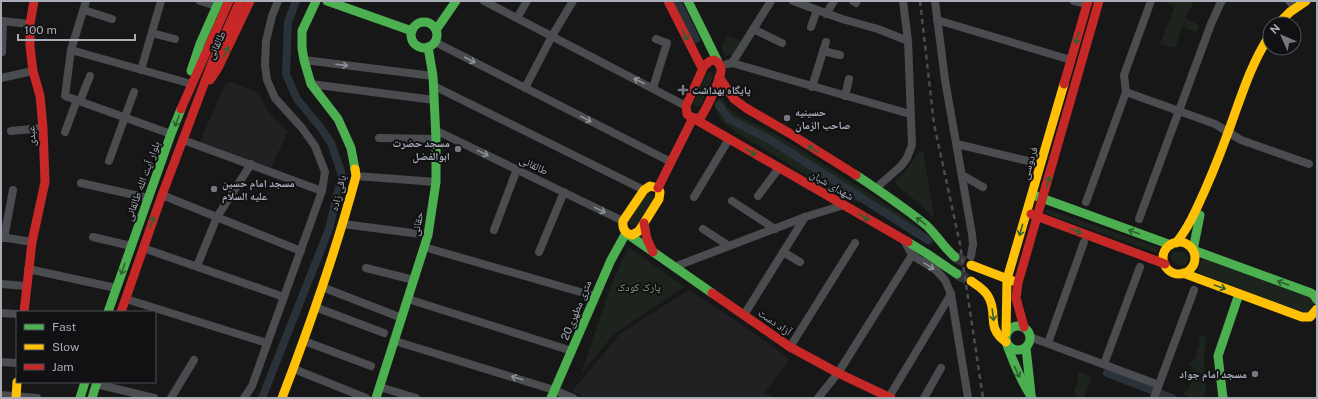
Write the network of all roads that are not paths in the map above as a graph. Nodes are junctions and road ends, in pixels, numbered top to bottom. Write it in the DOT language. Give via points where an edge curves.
graph roads {
  1 [pos="34,1"];
  2 [pos="86,1"];
  3 [pos="161,1"];
  4 [pos="200,1"];
  5 [pos="229,1"];
  6 [pos="240,1"];
  7 [pos="250,1"];
  8 [pos="278,1"];
  9 [pos="316,1"];
  10 [pos="327,1"];
  11 [pos="456,1"];
  12 [pos="484,1"];
  13 [pos="527,1"];
  14 [pos="573,1"];
  15 [pos="668,1"];
  16 [pos="688,1"];
  17 [pos="771,1"];
  18 [pos="793,1"];
  19 [pos="834,1"];
  20 [pos="903,1"];
  21 [pos="935,1"];
  22 [pos="1074,1"];
  23 [pos="1099,1"];
  24 [pos="1151,1"];
  25 [pos="1222,1"];
  26 [pos="1306,1"];
  27 [pos="218,3"];
  28 [pos="341,3"];
  29 [pos="1088,3"];
  30 [pos="1292,4"];
  31 [pos="84,10"];
  32 [pos="818,10"];
  33 [pos="826,14"];
  34 [pos="1284,16"];
  35 [pos="517,18"];
  36 [pos="112,19"];
  37 [pos="937,20"];
  38 [pos="2,21"];
  39 [pos="30,24"];
  40 [pos="811,27"];
  41 [pos="753,29"];
  42 [pos="436,30"];
  43 [pos="412,31"];
  44 [pos="152,33"];
  45 [pos="552,36"];
  46 [pos="175,39"];
  47 [pos="656,39"];
  48 [pos="908,41"];
  49 [pos="826,42"];
  50 [pos="782,43"];
  51 [pos="431,45"];
  52 [pos="1262,47"];
  53 [pos="71,50"];
  54 [pos="823,51"];
  55 [pos="2,52"];
  56 [pos="840,55"];
  57 [pos="304,60"];
  58 [pos="1071,60"];
  59 [pos="207,61"];
  60 [pos="732,63"];
  61 [pos="719,64"];
  62 [pos="702,68"];
  63 [pos="141,70"];
  64 [pos="33,71"];
  65 [pos="90,76"];
  66 [pos="719,77"];
  67 [pos="1,78"];
  68 [pos="849,79"];
  69 [pos="433,81"];
  70 [pos="188,83"];
  71 [pos="311,84"];
  72 [pos="812,86"];
  73 [pos="525,88"];
  74 [pos="653,88"];
  75 [pos="134,92"];
  76 [pos="1126,92"];
  77 [pos="187,95"];
  78 [pos="845,96"];
  79 [pos="199,97"];
  80 [pos="434,100"];
  81 [pos="79,101"];
  82 [pos="686,106"];
  83 [pos="1179,111"];
  84 [pos="910,114"];
  85 [pos="125,117"];
  86 [pos="693,118"];
  87 [pos="43,128"];
  88 [pos="11,131"];
  89 [pos="1228,131"];
  90 [pos="65,132"];
  91 [pos="171,134"];
  92 [pos="436,135"];
  93 [pos="378,138"];
  94 [pos="729,139"];
  95 [pos="183,140"];
  96 [pos="957,144"];
  97 [pos="108,161"];
  98 [pos="671,162"];
  99 [pos="251,164"];
  100 [pos="1041,164"];
  101 [pos="1310,164"];
  102 [pos="779,168"];
  103 [pos="517,169"];
  104 [pos="962,175"];
  105 [pos="356,176"];
  106 [pos="1209,181"];
  107 [pos="436,182"];
  108 [pos="81,183"];
  109 [pos="983,187"];
  110 [pos="658,188"];
  111 [pos="876,188"];
  112 [pos="13,190"];
  113 [pos="644,190"];
  114 [pos="322,191"];
  115 [pos="564,192"];
  116 [pos="162,195"];
  117 [pos="1032,195"];
  118 [pos="758,196"];
  119 [pos="694,197"];
  120 [pos="148,198"];
  121 [pos="1043,199"];
  122 [pos="732,201"];
  123 [pos="1086,202"];
  124 [pos="844,205"];
  125 [pos="1026,212"];
  126 [pos="1037,216"];
  127 [pos="217,217"];
  128 [pos="805,217"];
  129 [pos="1140,219"];
  130 [pos="624,221"];
  131 [pos="644,223"];
  132 [pos="343,224"];
  133 [pos="703,229"];
  134 [pos="775,229"];
  135 [pos="494,230"];
  136 [pos="626,233"];
  137 [pos="428,235"];
  138 [pos="93,236"];
  139 [pos="2,237"];
  140 [pos="904,240"];
  141 [pos="32,242"];
  142 [pos="1084,242"];
  143 [pos="855,243"];
  144 [pos="1174,244"];
  145 [pos="131,246"];
  146 [pos="729,246"];
  147 [pos="424,247"];
  148 [pos="143,248"];
  149 [pos="301,250"];
  150 [pos="1193,250"];
  151 [pos="539,252"];
  152 [pos="653,252"];
  153 [pos="783,252"];
  154 [pos="912,255"];
  155 [pos="955,257"];
  156 [pos="971,261"];
  157 [pos="800,262"];
  158 [pos="1165,264"];
  159 [pos="198,266"];
  160 [pos="674,267"];
  161 [pos="1140,267"];
  162 [pos="366,268"];
  163 [pos="28,269"];
  164 [pos="1184,273"];
  165 [pos="957,274"];
  166 [pos="1007,279"];
  167 [pos="414,280"];
  168 [pos="971,281"];
  169 [pos="1,284"];
  170 [pos="1018,284"];
  171 [pos="26,286"];
  172 [pos="322,287"];
  173 [pos="116,288"];
  174 [pos="1194,290"];
  175 [pos="951,294"];
  176 [pos="1239,294"];
  177 [pos="284,296"];
  178 [pos="594,296"];
  179 [pos="1316,296"];
  180 [pos="126,299"];
  181 [pos="408,299"];
  182 [pos="315,307"];
  183 [pos="1317,309"];
  184 [pos="24,311"];
  185 [pos="108,311"];
  186 [pos="121,311"];
  187 [pos="1,313"];
  188 [pos="16,314"];
  189 [pos="744,315"];
  190 [pos="402,318"];
  191 [pos="1024,327"];
  192 [pos="384,333"];
  193 [pos="1030,337"];
  194 [pos="1006,340"];
  195 [pos="304,341"];
  196 [pos="395,341"];
  197 [pos="267,343"];
  198 [pos="1048,343"];
  199 [pos="790,347"];
  200 [pos="1026,348"];
  201 [pos="572,351"];
  202 [pos="194,360"];
  203 [pos="1,362"];
  204 [pos="16,363"];
  205 [pos="1104,364"];
  206 [pos="370,366"];
  207 [pos="941,368"];
  208 [pos="294,369"];
  209 [pos="838,373"];
  210 [pos="17,383"];
  211 [pos="85,383"];
  212 [pos="97,383"];
  213 [pos="380,387"];
  214 [pos="1159,387"];
  215 [pos="552,394"];
  216 [pos="1,395"];
  217 [pos="16,397"];
  218 [pos="285,397"];
  219 [pos="1031,397"];
  220 [pos="1155,397"];
  221 [pos="37,398"];
  222 [pos="80,398"];
  223 [pos="92,398"];
  224 [pos="154,398"];
  225 [pos="171,398"];
  226 [pos="244,398"];
  227 [pos="366,398"];
  228 [pos="376,398"];
  229 [pos="416,398"];
  230 [pos="545,398"];
  231 [pos="573,398"];
  232 [pos="818,398"];
  233 [pos="890,398"];
  234 [pos="924,398"];
  235 [pos="968,398"];
  236 [pos="1222,398"];
  1 -- 39 [label="street, عبدی"];
  2 -- 31 [label="street"];
  3 -- 44 [label="street"];
  4 -- 27 [label="street"];
  5 -- 59 [label="street"];
  6 -- 59 [label="street"];
  79 -- 7 [label="street, طالقانی, one-way" via="218,68"];
  8 -- 114 [label="street" via="266,41 267,80 275,98 315,146 325,172"];
  9 -- 57 [label="street, باقی زاده" via="302,31"];
  10 -- 28 [label="street"];
  11 -- 42 [label="street"];
  12 -- 35 [label="street"];
  13 -- 35 [label="street"];
  14 -- 45 [label="street"];
  15 -- 62 [label="street, one-way"];
  16 -- 61 [label="street"];
  17 -- 41 [label="street"];
  18 -- 32 [label="street"];
  19 -- 33 [label="street"];
  20 -- 48 [label="street"];
  21 -- 37 [label="street"];
  22 -- 29 [label="street"];
  121 -- 23 [label="street, فردوسی, one-way"];
  24 -- 76 [label="street" via="1124,75"];
  25 -- 83 [label="street"];
  26 -- 30 [label="street"];
  27 -- 70 [label="street, طالقانی" via="200,44"];
  28 -- 43 [label="street"];
  29 -- 58 [label="street, فردوسی, one-way"];
  30 -- 34 [label="street"];
  31 -- 36 [label="street"];
  31 -- 53 [label="street"];
  32 -- 33 [label="street"];
  32 -- 40 [label="street"];
  33 -- 48 [label="street"];
  35 -- 45 [label="street"];
  37 -- 58 [label="street"];
  37 -- 96 [label="street"];
  38 -- 39 [label="street"];
  38 -- 55 [label="street"];
  39 -- 64 [label="street, عبدی"];
  41 -- 50 [label="street"];
  41 -- 60 [label="street"];
  42 -- 43 [label="street" via="425,22 418,23"];
  42 -- 51 [label="street" via="437,36"];
  43 -- 51 [label="street" via="412,39 416,46 420,48"];
  44 -- 46 [label="street"];
  44 -- 63 [label="street"];
  45 -- 73 [label="street"];
  74 -- 45 [label="street, one-way"];
  47 -- 74 [label="street" via="667,43"];
  48 -- 84 [label="street"];
  49 -- 54 [label="street"];
  51 -- 69 [label="street, حقانی"];
  51 -- 73 [label="street, one-way"];
  52 -- 89 [label="street" via="1250,70"];
  53 -- 63 [label="street"];
  53 -- 81 [label="street" via="65,96"];
  54 -- 56 [label="street"];
  54 -- 72 [label="street"];
  57 -- 69 [label="street, one-way"];
  57 -- 71 [label="street, باقی زاده"];
  58 -- 100 [label="street, فردوسی"];
  59 -- 77 [label="street, بلوار آیت الله طالقانی"];
  59 -- 79 [label="street"];
  60 -- 61 [label="street"];
  60 -- 72 [label="street"];
  61 -- 62 [label="street" via="710,61"];
  61 -- 66 [label="street"];
  62 -- 82 [label="street"];
  63 -- 70 [label="street"];
  64 -- 67 [label="street"];
  64 -- 87 [label="street, عبدی" via="40,96"];
  65 -- 81 [label="street"];
  66 -- 86 [label="street" via="704,113 698,118"];
  111 -- 66 [label="street, شهدای شبان, one-way" via="746,108 734,99"];
  68 -- 78 [label="street"];
  69 -- 80 [label="street, حقانی"];
  69 -- 113 [label="street"];
  70 -- 77 [label="street, طالقانی"];
  71 -- 80 [label="street"];
  71 -- 105 [label="street, باقی زاده" via="338,119 351,148"];
  72 -- 78 [label="street"];
  73 -- 98 [label="street, one-way"];
  74 -- 82 [label="street"];
  75 -- 85 [label="street"];
  76 -- 83 [label="street"];
  76 -- 123 [label="street"];
  77 -- 91 [label="street, بلوار آیت الله طالقانی, one-way"];
  78 -- 84 [label="street"];
  79 -- 95 [label="street"];
  80 -- 92 [label="street, حقانی"];
  81 -- 85 [label="street"];
  81 -- 90 [label="street"];
  82 -- 86 [label="street" via="687,114"];
  83 -- 89 [label="street"];
  83 -- 129 [label="street"];
  84 -- 111 [label="street" via="912,145 907,158"];
  85 -- 91 [label="street"];
  85 -- 97 [label="street"];
  86 -- 94 [label="street, شهدای شبان"];
  86 -- 98 [label="street"];
  87 -- 88 [label="street"];
  87 -- 141 [label="street, عبدی" via="45,182"];
  89 -- 101 [label="street" via="1242,140"];
  89 -- 106 [label="street"];
  91 -- 120 [label="street, بلوار آیت الله طالقانی"];
  92 -- 93 [label="street"];
  92 -- 103 [label="street, طالقانی, one-way"];
  92 -- 107 [label="street, حقانی"];
  94 -- 102 [label="street, شهدای شبان, one-way"];
  94 -- 119 [label="street"];
  95 -- 99 [label="street"];
  95 -- 116 [label="street"];
  96 -- 100 [label="street"];
  96 -- 104 [label="street"];
  98 -- 110 [label="street"];
  99 -- 114 [label="street"];
  99 -- 127 [label="street"];
  100 -- 117 [label="street, فردوسی"];
  102 -- 118 [label="street"];
  102 -- 124 [label="street, شهدای شبان"];
  103 -- 115 [label="street, طالقانی"];
  103 -- 135 [label="street"];
  104 -- 109 [label="street"];
  104 -- 156 [label="street" via="972,234"];
  105 -- 107 [label="street"];
  105 -- 132 [label="street, باقی زاده"];
  106 -- 144 [label="street" via="1190,224"];
  106 -- 150 [label="street"];
  107 -- 137 [label="street, حقانی"];
  108 -- 120 [label="street"];
  110 -- 113 [label="street" via="650,186"];
  110 -- 131 [label="street" via="659,199"];
  155 -- 111 [label="street, شهدای شبان, one-way" via="927,226"];
  112 -- 139 [label="street"];
  113 -- 130 [label="street"];
  114 -- 149 [label="street"];
  115 -- 130 [label="street, طالقانی, one-way"];
  115 -- 151 [label="street"];
  116 -- 127 [label="street"];
  148 -- 116 [label="street, one-way"];
  117 -- 121 [label="street"];
  117 -- 125 [label="street, فردوسی"];
  120 -- 145 [label="street, بلوار آیت الله طالقانی"];
  121 -- 126 [label="street, فردوسی"];
  144 -- 121 [label="street, one-way"];
  122 -- 134 [label="street"];
  124 -- 128 [label="street"];
  124 -- 140 [label="street, شهدای شبان, one-way"];
  125 -- 126 [label="street"];
  125 -- 166 [label="street, فردوسی, one-way"];
  126 -- 158 [label="street, one-way"];
  126 -- 170 [label="street, فردوسی"];
  127 -- 149 [label="street"];
  127 -- 159 [label="street"];
  128 -- 134 [label="street"];
  128 -- 153 [label="street"];
  130 -- 136 [label="street" via="622,224"];
  131 -- 136 [label="street" via="636,233"];
  131 -- 152 [label="street"];
  132 -- 137 [label="street"];
  132 -- 172 [label="street, باقی زاده"];
  133 -- 146 [label="street"];
  134 -- 146 [label="street"];
  136 -- 152 [label="street, آزاد دست"];
  136 -- 178 [label="street, 20متری مطهری"];
  137 -- 147 [label="street, حقانی"];
  138 -- 145 [label="street"];
  139 -- 141 [label="street"];
  140 -- 154 [label="street"];
  140 -- 165 [label="street, شهدای شبان"];
  141 -- 163 [label="street, عبدی"];
  142 -- 198 [label="street"];
  143 -- 199 [label="street"];
  144 -- 150 [label="street" via="1186,244"];
  144 -- 158 [label="street" via="1164,253"];
  145 -- 173 [label="street, بلوار آیت الله طالقانی, one-way"];
  146 -- 160 [label="street"];
  147 -- 167 [label="street, حقانی"];
  147 -- 178 [label="street"];
  148 -- 159 [label="street"];
  148 -- 180 [label="street"];
  149 -- 177 [label="street"];
  150 -- 164 [label="street" via="1193,266"];
  179 -- 150 [label="street, one-way"];
  152 -- 160 [label="street, آزاد دست"];
  153 -- 157 [label="street"];
  153 -- 189 [label="street"];
  154 -- 175 [label="street, one-way" via="942,275"];
  154 -- 209 [label="street"];
  156 -- 166 [label="street"];
  158 -- 164 [label="street" via="1176,274"];
  159 -- 177 [label="street"];
  160 -- 189 [label="street, آزاد دست"];
  161 -- 205 [label="street"];
  162 -- 167 [label="street"];
  163 -- 171 [label="street, عبدی"];
  163 -- 173 [label="street"];
  164 -- 176 [label="street, one-way"];
  166 -- 170 [label="street"];
  166 -- 194 [label="street, فردوسی"];
  167 -- 181 [label="street, حقانی"];
  168 -- 194 [label="street, one-way" via="988,296 996,332"];
  169 -- 171 [label="street"];
  170 -- 191 [label="street, فردوسی" via="1016,298"];
  171 -- 184 [label="street, عبدی"];
  172 -- 182 [label="street, باقی زاده"];
  172 -- 190 [label="street"];
  173 -- 185 [label="street, بلوار آیت الله طالقانی"];
  174 -- 214 [label="street"];
  175 -- 233 [label="street"];
  175 -- 235 [label="street"];
  176 -- 183 [label="street" via="1302,317 1310,317"];
  176 -- 236 [label="street" via="1218,356"];
  177 -- 197 [label="street"];
  178 -- 201 [label="street, 20متری مطهری"];
  180 -- 186 [label="street"];
  180 -- 197 [label="street"];
  181 -- 190 [label="street, حقانی"];
  181 -- 201 [label="street"];
  182 -- 192 [label="street"];
  182 -- 195 [label="street, باقی زاده"];
  187 -- 188 [label="street"];
  189 -- 199 [label="street, آزاد دست"];
  190 -- 196 [label="street, حقانی"];
  191 -- 193 [label="street"];
  191 -- 194 [label="street" via="1016,326 1008,330"];
  193 -- 198 [label="street"];
  193 -- 200 [label="street"];
  194 -- 200 [label="street" via="1014,350"];
  194 -- 219 [label="street, فردوسی, one-way" via="1015,368"];
  195 -- 206 [label="street"];
  195 -- 208 [label="street, باقی زاده"];
  196 -- 213 [label="street, حقانی"];
  215 -- 196 [label="street, one-way"];
  197 -- 226 [label="street" via="252,386"];
  198 -- 205 [label="street"];
  199 -- 209 [label="street, آزاد دست"];
  200 -- 219 [label="street, فردوسی"];
  201 -- 215 [label="street, 20متری مطهری"];
  202 -- 225 [label="street"];
  203 -- 204 [label="street"];
  205 -- 214 [label="street"];
  207 -- 234 [label="street"];
  208 -- 218 [label="street, باقی زاده"];
  208 -- 227 [label="street"];
  209 -- 232 [label="street"];
  209 -- 233 [label="street, آزاد دست"];
  210 -- 217 [label="street"];
  211 -- 222 [label="street"];
  212 -- 223 [label="street"];
  212 -- 224 [label="street"];
  213 -- 228 [label="street, حقانی"];
  213 -- 229 [label="street"];
  214 -- 220 [label="street"];
  215 -- 230 [label="street"];
  215 -- 231 [label="street"];
  216 -- 217 [label="street"];
  217 -- 221 [label="street"];
}
